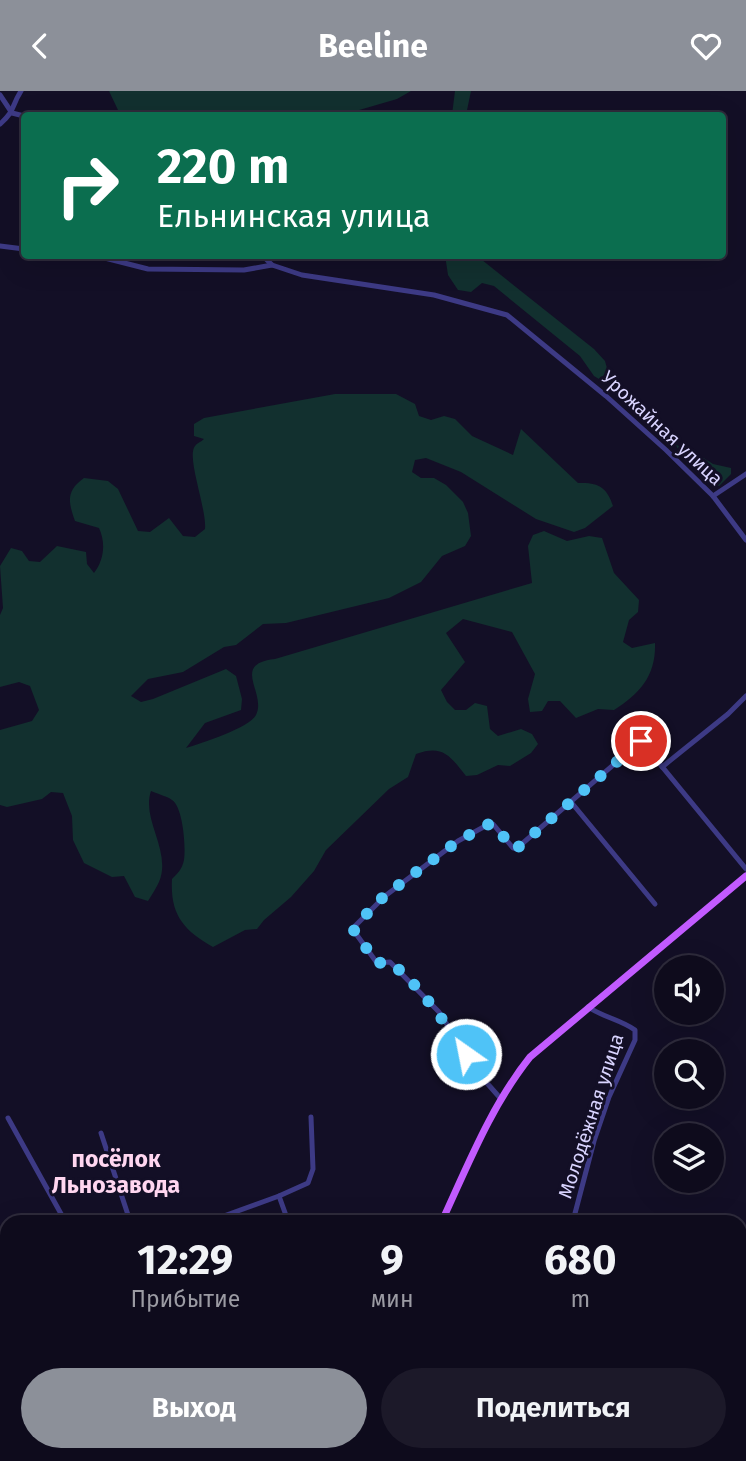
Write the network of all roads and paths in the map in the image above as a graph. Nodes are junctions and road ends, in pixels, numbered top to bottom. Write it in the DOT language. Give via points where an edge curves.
graph roads {
  1 [pos="21,91"];
  2 [pos="0,95"];
  3 [pos="12,113"];
  4 [pos="21,115"];
  5 [pos="0,124"];
  6 [pos="0,246"];
  7 [pos="21,249"];
  8 [pos="109,259"];
  9 [pos="266,259"];
  10 [pos="272,265"];
  11 [pos="746,474"];
  12 [pos="713,496"];
  13 [pos="746,540"];
  14 [pos="746,697"];
  15 [pos="662,768"];
  16 [pos="571,802"];
  17 [pos="746,869"];
  18 [pos="746,876"];
  19 [pos="655,904"];
  20 [pos="588,1007"];
  21 [pos="501,1099"];
  22 [pos="311,1117"];
  23 [pos="8,1118"];
  24 [pos="101,1133"];
  25 [pos="281,1195"];
  26 [pos="62,1215"];
  27 [pos="128,1215"];
  28 [pos="227,1215"];
  29 [pos="286,1215"];
  30 [pos="445,1215"];
  31 [pos="575,1215"];
  1 -- 3 [label="street"];
  2 -- 3 [label="street"];
  3 -- 4 [label="street"];
  3 -- 5 [label="street"];
  6 -- 7 [label="street"];
  8 -- 10 [label="street" via="148,269 244,270"];
  9 -- 10 [label="street"];
  10 -- 12 [label="street, Урожайная улица" via="302,275 434,295 507,315 606,396"];
  11 -- 12 [label="street"];
  12 -- 13 [label="street, Урожайная улица"];
  14 -- 15 [label="street"];
  15 -- 16 [label="street" via="641,741"];
  15 -- 17 [label="street"];
  16 -- 19 [label="street"];
  16 -- 21 [label="street" via="516,849 493,824 458,841 384,896 355,926 377,963 390,962 439,1012 479,1075"];
  18 -- 20 [label="main road"];
  20 -- 21 [label="main road" via="530,1057"];
  20 -- 31 [label="street, Молодёжная улица" via="628,1025 635,1030 635,1040 609,1097"];
  21 -- 30 [label="main road"];
  22 -- 25 [label="street" via="313,1169 308,1183"];
  23 -- 26 [label="street"];
  24 -- 27 [label="street"];
  25 -- 28 [label="street"];
  25 -- 29 [label="street"];
}
